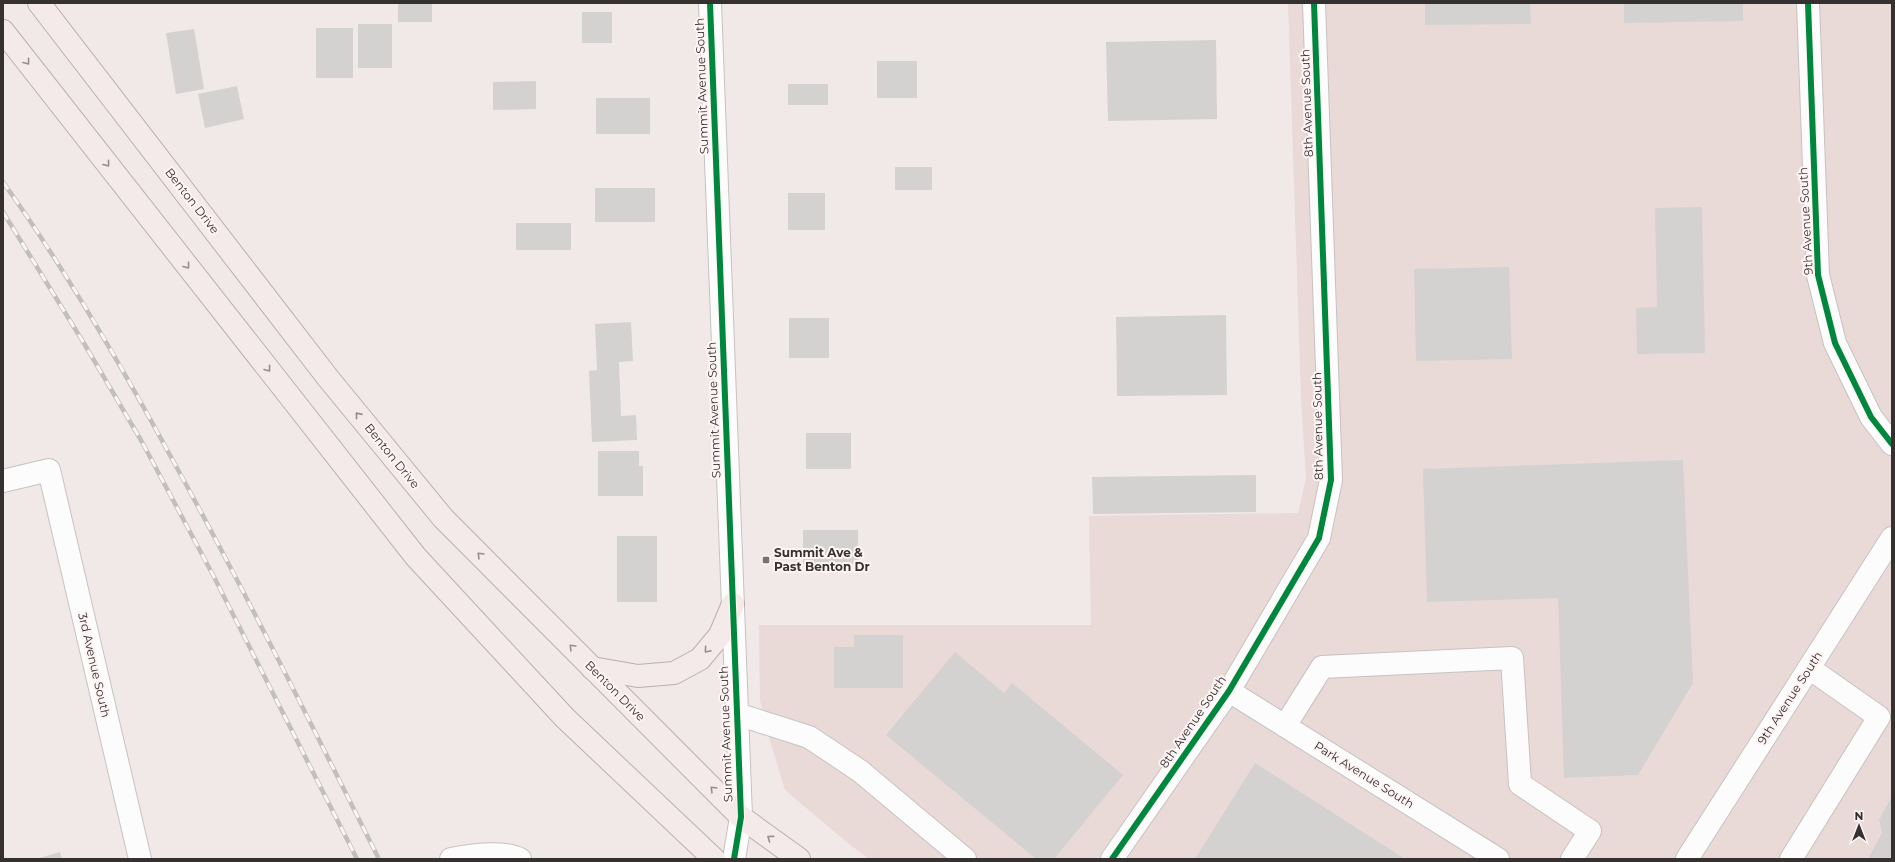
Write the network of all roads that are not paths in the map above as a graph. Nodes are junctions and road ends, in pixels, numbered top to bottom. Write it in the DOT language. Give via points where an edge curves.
graph roads {
  1 [pos="39,3"];
  2 [pos="710,3"];
  3 [pos="1314,3"];
  4 [pos="1808,3"];
  5 [pos="3,31"];
  6 [pos="1892,444"];
  7 [pos="3,481"];
  8 [pos="1892,538"];
  9 [pos="733,604"];
  10 [pos="592,668"];
  11 [pos="1809,668"];
  12 [pos="1229,691"];
  13 [pos="736,714"];
  14 [pos="1285,726"];
  15 [pos="740,817"];
  16 [pos="140,859"];
  17 [pos="451,859"];
  18 [pos="520,859"];
  19 [pos="714,859"];
  20 [pos="734,859"];
  21 [pos="799,859"];
  22 [pos="965,859"];
  23 [pos="1112,859"];
  24 [pos="1498,859"];
  25 [pos="1572,859"];
  26 [pos="1687,859"];
  27 [pos="1790,859"];
  10 -- 1 [label="main road, Benton Drive, one-way" via="443,518 324,372"];
  2 -- 9 [label="street, Summit Avenue South"];
  3 -- 12 [label="street, 8th Avenue South" via="1331,480 1319,538"];
  4 -- 6 [label="street, 9th Avenue South" via="1818,275 1835,343 1871,417"];
  5 -- 19 [label="main road, one-way" via="416,558 565,718"];
  7 -- 16 [label="street, 3rd Avenue South" via="49,470"];
  8 -- 11 [label="street, 9th Avenue South"];
  9 -- 10 [label="main road, one-way" via="720,635 700,658 674,673 638,676"];
  9 -- 13 [label="street, Summit Avenue South"];
  15 -- 10 [label="main road, Benton Drive, one-way"];
  11 -- 26 [label="street, 9th Avenue South"];
  11 -- 27 [label="street" via="1880,717"];
  12 -- 14 [label="street, Park Avenue South"];
  12 -- 23 [label="street, 8th Avenue South"];
  13 -- 15 [label="street, Summit Avenue South"];
  13 -- 22 [label="street" via="809,737 860,771"];
  14 -- 24 [label="street, Park Avenue South"];
  14 -- 25 [label="street" via="1322,666 1512,658 1520,784 1590,831"];
  15 -- 20 [label="street, Summit Avenue South"];
  21 -- 15 [label="main road, Benton Drive, one-way"];
  17 -- 18 [label="street" via="487,854"];
}
